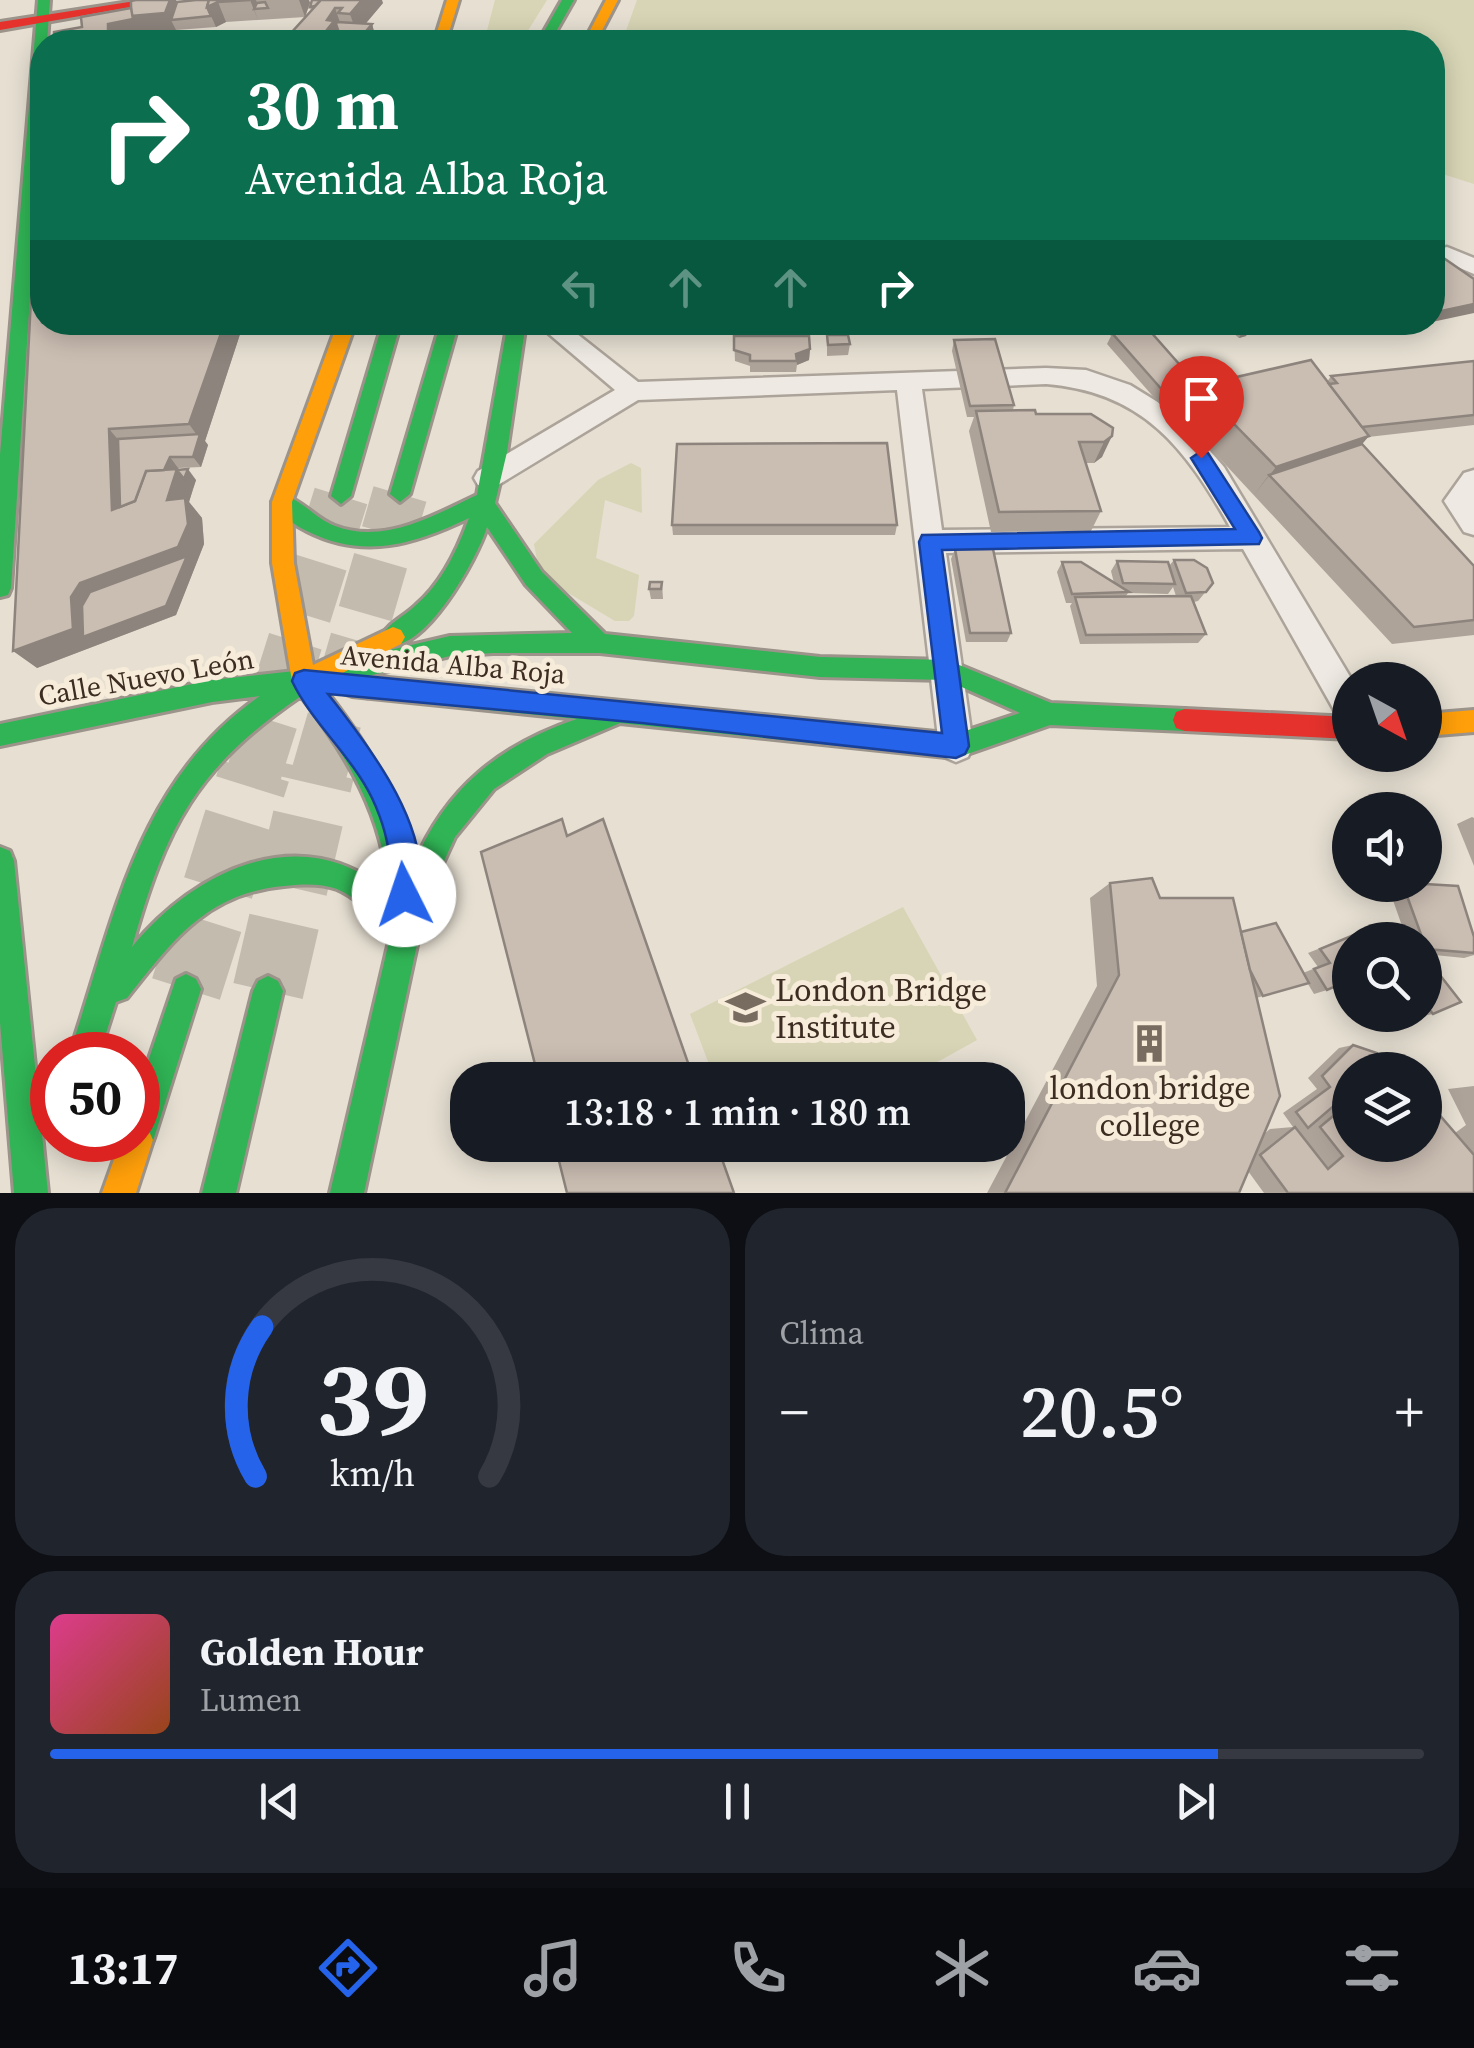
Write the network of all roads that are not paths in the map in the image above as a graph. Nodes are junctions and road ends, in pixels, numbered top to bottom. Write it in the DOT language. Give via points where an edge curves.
graph roads {
  1 [pos="165,0"];
  2 [pos="453,0"];
  3 [pos="568,0"];
  4 [pos="612,0"];
  5 [pos="44,9"];
  6 [pos="0,26"];
  7 [pos="444,30"];
  8 [pos="551,30"];
  9 [pos="596,30"];
  10 [pos="30,206"];
  11 [pos="1447,254"];
  12 [pos="1474,267"];
  13 [pos="342,335"];
  14 [pos="388,335"];
  15 [pos="446,335"];
  16 [pos="516,335"];
  17 [pos="563,335"];
  18 [pos="909,382"];
  19 [pos="634,391"];
  20 [pos="1474,480"];
  21 [pos="486,489"];
  22 [pos="400,494"];
  23 [pos="341,496"];
  24 [pos="282,502"];
  25 [pos="1474,524"];
  26 [pos="1251,538"];
  27 [pos="930,542"];
  28 [pos="0,588"];
  29 [pos="600,643"];
  30 [pos="947,670"];
  31 [pos="1332,676"];
  32 [pos="304,681"];
  33 [pos="642,712"];
  34 [pos="1050,714"];
  35 [pos="1474,721"];
  36 [pos="1442,723"];
  37 [pos="1332,727"];
  38 [pos="0,736"];
  39 [pos="956,746"];
  40 [pos="0,861"];
  41 [pos="404,926"];
  42 [pos="186,990"];
  43 [pos="268,991"];
  44 [pos="104,1004"];
  45 [pos="93,1032"];
  46 [pos="160,1069"];
  47 [pos="43,1162"];
  48 [pos="129,1162"];
  49 [pos="31,1193"];
  50 [pos="119,1193"];
  51 [pos="219,1193"];
  52 [pos="347,1193"];
  1 -- 5 [label="main road"];
  2 -- 7 [label="main road"];
  3 -- 8 [label="main road"];
  4 -- 9 [label="main road"];
  5 -- 6 [label="main road"];
  10 -- 28 [label="main road"];
  11 -- 12 [label="lane"];
  13 -- 24 [label="main road"];
  14 -- 23 [label="main road"];
  15 -- 22 [label="main road"];
  16 -- 21 [label="main road"];
  17 -- 19 [label="lane"];
  18 -- 19 [label="lane"];
  18 -- 26 [label="lane" via="1046,376 1121,391 1188,443"];
  18 -- 27 [label="lane"];
  19 -- 21 [label="lane"];
  20 -- 25 [label="lane" via="1458,502"];
  21 -- 24 [label="main road" via="402,537 359,544 328,539"];
  21 -- 29 [label="main road" via="504,541 533,584"];
  21 -- 32 [label="main road" via="460,574 434,607"];
  24 -- 32 [label="main road" via="283,562"];
  26 -- 27 [label="lane"];
  26 -- 31 [label="lane"];
  27 -- 30 [label="lane"];
  29 -- 30 [label="main road, Avenida Alba Roja" via="820,666"];
  29 -- 32 [label="main road, Avenida Alba Roja" via="450,646"];
  30 -- 34 [label="main road, Avenida Alba Roja"];
  30 -- 39 [label="lane"];
  32 -- 33 [label="main road, Avenida Alba Roja"];
  32 -- 38 [label="main road, Calle Nuevo León" via="212,691"];
  32 -- 41 [label="main road" via="367,763 395,821 404,864"];
  32 -- 44 [label="main road" via="253,714 205,759 172,810 136,894"];
  33 -- 39 [label="main road, Avenida Alba Roja"];
  33 -- 41 [label="main road" via="542,740 470,791 444,822 420,871"];
  34 -- 37 [label="main road, Avenida Alba Roja"];
  34 -- 39 [label="main road, Avenida Alba Roja"];
  35 -- 36 [label="main road"];
  40 -- 49 [label="main road"];
  41 -- 44 [label="main road" via="349,881 316,871 263,870 228,878 180,911"];
  41 -- 52 [label="main road"];
  42 -- 46 [label="main road"];
  43 -- 51 [label="main road"];
  44 -- 45 [label="main road"];
  47 -- 49 [label="main road"];
  48 -- 50 [label="main road"];
}
